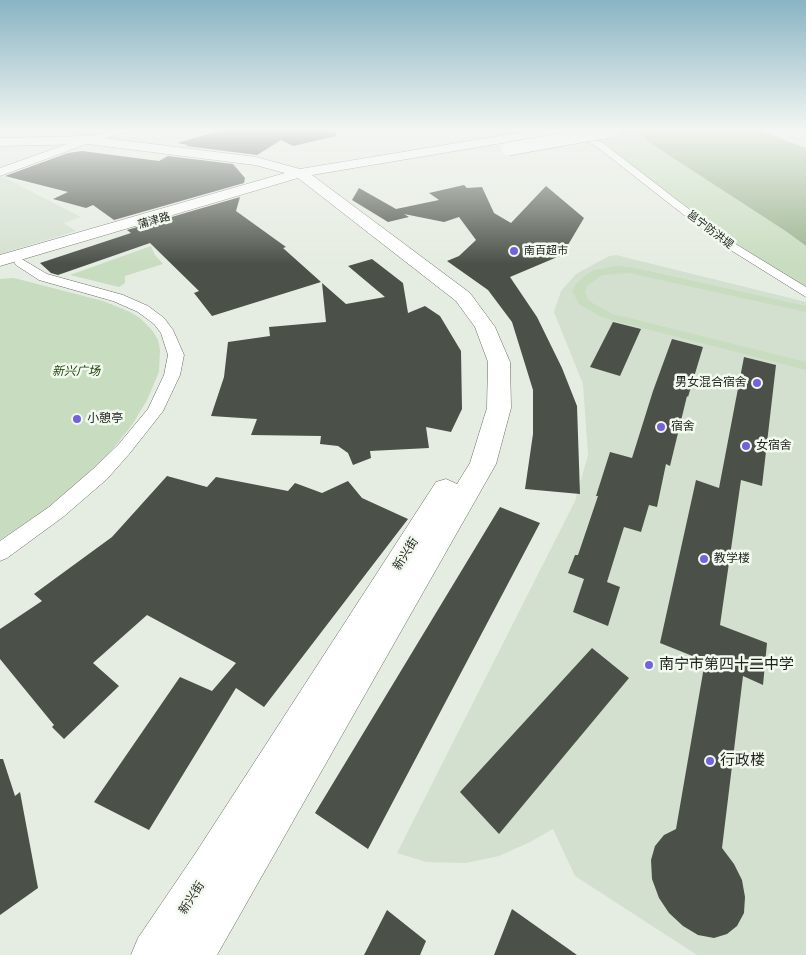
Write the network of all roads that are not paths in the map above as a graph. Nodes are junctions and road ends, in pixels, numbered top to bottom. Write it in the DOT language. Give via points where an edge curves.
graph roads {
  1 [pos="278,175"];
  2 [pos="288,175"];
  3 [pos="322,175"];
  4 [pos="330,175"];
  5 [pos="638,175"];
  6 [pos="299,179"];
  7 [pos="0,262"];
  8 [pos="20,262"];
  9 [pos="0,269"];
  10 [pos="806,293"];
  11 [pos="0,552"];
  12 [pos="156,955"];
  13 [pos="190,955"];
  1 -- 6 [label="main road"];
  2 -- 6 [label="main road"];
  3 -- 6 [label="main road"];
  4 -- 6 [label="main road, bridge"];
  5 -- 10 [label="street, 邕宁防洪堤" via="725,242"];
  6 -- 7 [label="main road, 蒲津路" via="137,219"];
  6 -- 8 [label="main road, 蒲津路"];
  6 -- 12 [label="main road, 新兴街" via="451,300 471,329 483,362 482,406 465,459"];
  6 -- 13 [label="main road, 新兴街" via="463,297 485,327 499,362 498,408 483,464"];
  8 -- 9 [label="main road, 蒲津路"];
  8 -- 11 [label="street" via="43,277 118,298 142,309 159,321 168,333 176,355 172,374 155,411 124,449 56,512"];
}
